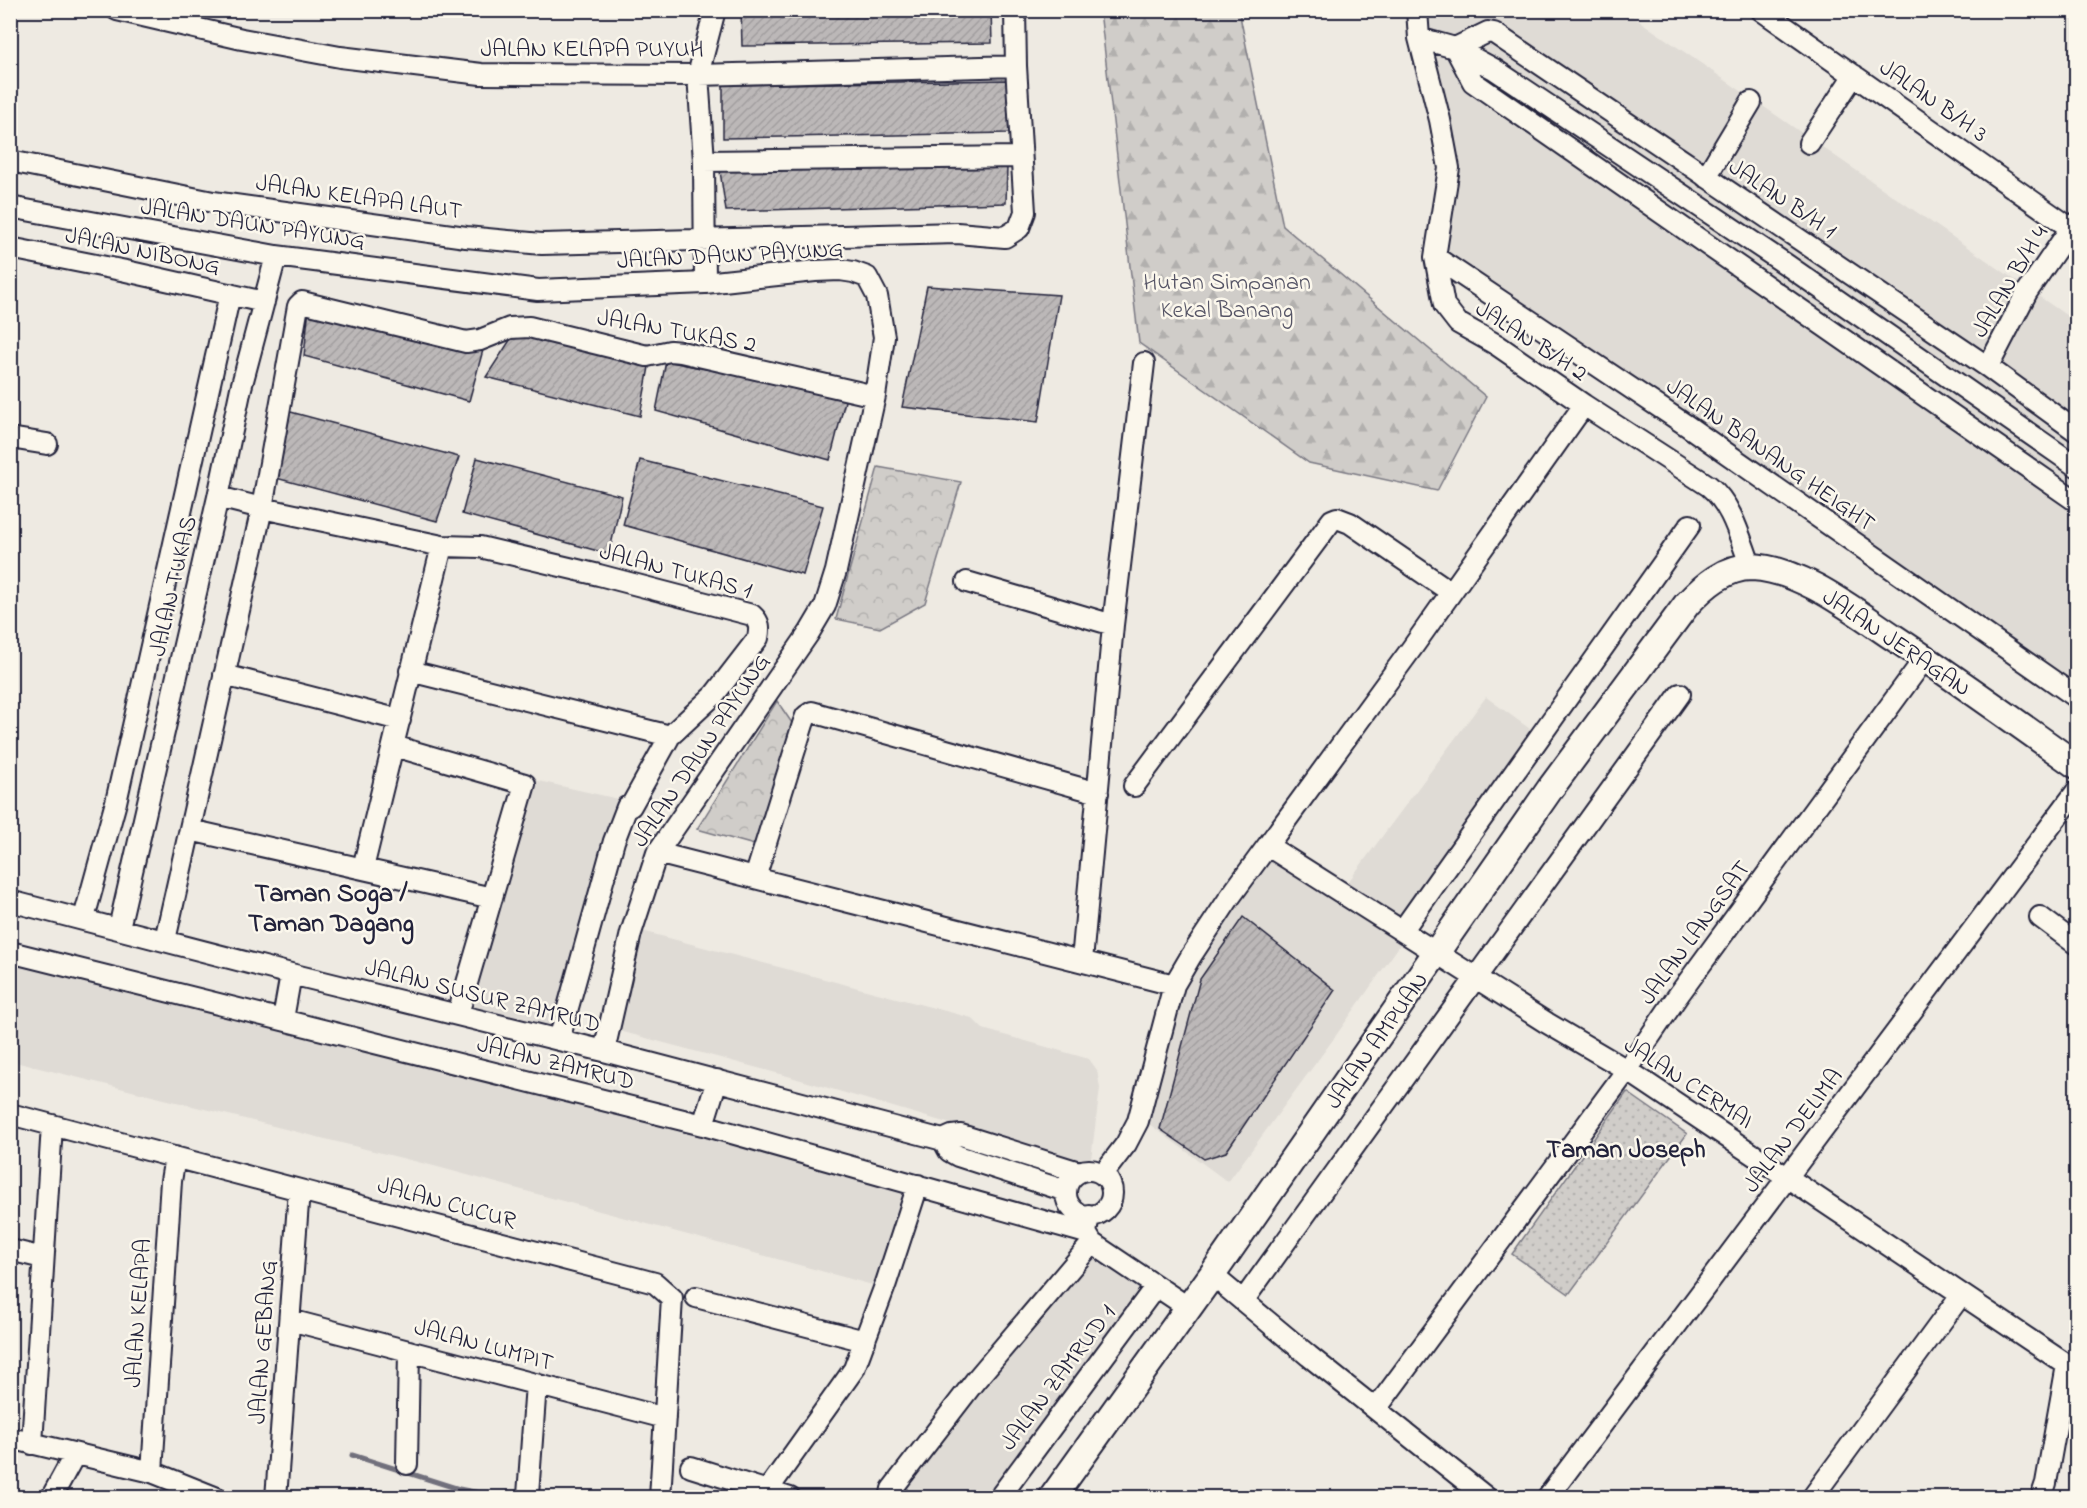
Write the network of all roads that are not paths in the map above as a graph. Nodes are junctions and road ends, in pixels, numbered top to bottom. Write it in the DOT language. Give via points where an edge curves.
graph roads {
  1 [pos="117,10"];
  2 [pos="715,10"];
  3 [pos="1015,10"];
  4 [pos="1417,10"];
  5 [pos="1761,10"];
  6 [pos="1419,38"];
  7 [pos="1455,48"];
  8 [pos="1016,66"];
  9 [pos="698,75"];
  10 [pos="1854,75"];
  11 [pos="1751,102"];
  12 [pos="1809,142"];
  13 [pos="1020,157"];
  14 [pos="10,161"];
  15 [pos="704,162"];
  16 [pos="1706,177"];
  17 [pos="10,207"];
  18 [pos="2074,228"];
  19 [pos="704,242"];
  20 [pos="10,248"];
  21 [pos="276,256"];
  22 [pos="1435,257"];
  23 [pos="1787,265"];
  24 [pos="705,283"];
  25 [pos="1769,289"];
  26 [pos="230,294"];
  27 [pos="264,302"];
  28 [pos="1144,363"];
  29 [pos="1988,368"];
  30 [pos="875,396"];
  31 [pos="1584,405"];
  32 [pos="2076,431"];
  33 [pos="10,438"];
  34 [pos="47,444"];
  35 [pos="2076,466"];
  36 [pos="218,497"];
  37 [pos="2076,501"];
  38 [pos="262,508"];
  39 [pos="1690,525"];
  40 [pos="442,546"];
  41 [pos="1752,567"];
  42 [pos="967,582"];
  43 [pos="1704,585"];
  44 [pos="1451,592"];
  45 [pos="1113,625"];
  46 [pos="1925,658"];
  47 [pos="410,671"];
  48 [pos="224,675"];
  49 [pos="1680,694"];
  50 [pos="2076,697"];
  51 [pos="400,720"];
  52 [pos="670,736"];
  53 [pos="394,746"];
  54 [pos="2076,765"];
  55 [pos="1134,786"];
  56 [pos="2076,792"];
  57 [pos="1098,793"];
  58 [pos="190,830"];
  59 [pos="1268,846"];
  60 [pos="657,853"];
  61 [pos="363,868"];
  62 [pos="754,878"];
  63 [pos="492,898"];
  64 [pos="10,901"];
  65 [pos="2040,917"];
  66 [pos="84,918"];
  67 [pos="119,928"];
  68 [pos="1402,931"];
  69 [pos="165,940"];
  70 [pos="2076,944"];
  71 [pos="10,952"];
  72 [pos="1437,952"];
  73 [pos="1082,961"];
  74 [pos="291,974"];
  75 [pos="1476,977"];
  76 [pos="1174,985"];
  77 [pos="458,1014"];
  78 [pos="282,1018"];
  79 [pos="559,1040"];
  80 [pos="604,1051"];
  81 [pos="1627,1070"];
  82 [pos="717,1080"];
  83 [pos="10,1114"];
  84 [pos="52,1125"];
  85 [pos="703,1125"];
  86 [pos="943,1140"];
  87 [pos="175,1157"];
  88 [pos="1079,1172"];
  89 [pos="1103,1174"];
  90 [pos="1788,1178"];
  91 [pos="918,1185"];
  92 [pos="299,1190"];
  93 [pos="1066,1191"];
  94 [pos="1089,1230"];
  95 [pos="10,1250"];
  96 [pos="43,1258"];
  97 [pos="1212,1275"];
  98 [pos="1156,1286"];
  99 [pos="1961,1295"];
  100 [pos="696,1297"];
  101 [pos="1243,1301"];
  102 [pos="1189,1308"];
  103 [pos="290,1320"];
  104 [pos="864,1341"];
  105 [pos="409,1351"];
  106 [pos="2072,1368"];
  107 [pos="536,1384"];
  108 [pos="1376,1409"];
  109 [pos="665,1418"];
  110 [pos="10,1438"];
  111 [pos="32,1444"];
  112 [pos="75,1454"];
  113 [pos="407,1464"];
  114 [pos="691,1467"];
  115 [pos="152,1472"];
  116 [pos="767,1491"];
  117 [pos="528,1495"];
  118 [pos="51,1497"];
  119 [pos="217,1497"];
  120 [pos="276,1497"];
  121 [pos="660,1497"];
  122 [pos="790,1497"];
  123 [pos="890,1497"];
  124 [pos="999,1497"];
  125 [pos="1052,1497"];
  126 [pos="1487,1497"];
  127 [pos="1547,1497"];
  128 [pos="1812,1497"];
  129 [pos="2041,1497"];
  1 -- 9 [label="street, JALAN KELAPA PUYUH" via="340,57 481,74"];
  2 -- 9 [label="street"];
  3 -- 8 [label="street"];
  4 -- 6 [label="street, JALAN B/H 2"];
  5 -- 10 [label="street, JALAN B/H 3"];
  6 -- 7 [label="street"];
  6 -- 22 [label="street, JALAN B/H 2" via="1449,168"];
  7 -- 16 [label="street, JALAN B/H 1" via="1488,32 1494,33"];
  7 -- 23 [label="street" via="1494,69"];
  7 -- 25 [label="street" via="1473,82"];
  8 -- 9 [label="street, JALAN KELAPA PUYUH"];
  8 -- 13 [label="street, JALAN KELAPA LAUT"];
  9 -- 15 [label="street"];
  10 -- 12 [label="street"];
  10 -- 18 [label="street, JALAN B/H 3"];
  11 -- 16 [label="street"];
  13 -- 15 [label="street"];
  13 -- 19 [label="street, JALAN KELAPA LAUT" via="1025,212 1019,228 1005,237 957,233"];
  14 -- 19 [label="street, JALAN KELAPA LAUT" via="213,202 466,237 542,244"];
  15 -- 19 [label="street"];
  16 -- 29 [label="street, JALAN B/H 1"];
  17 -- 21 [label="street, JALAN DAUN PAYUNG"];
  18 -- 29 [label="street, JALAN B/H 4" via="2027,292"];
  19 -- 24 [label="street"];
  20 -- 26 [label="street, JALAN NIBONG"];
  21 -- 24 [label="street, JALAN DAUN PAYUNG" via="538,290"];
  21 -- 27 [label="street, JALAN TUKAS"];
  22 -- 31 [label="street, JALAN B/H 2" via="1444,305 1458,323"];
  22 -- 50 [label="street, JALAN BANANG HEIGHT" via="1686,425"];
  23 -- 25 [label="street"];
  23 -- 35 [label="street"];
  24 -- 30 [label="street, JALAN DAUN PAYUNG" via="840,270 867,277 877,296 884,337"];
  25 -- 37 [label="street"];
  26 -- 27 [label="street, JALAN NIBONG"];
  26 -- 66 [label="street" via="116,802"];
  27 -- 36 [label="street, JALAN TUKAS"];
  28 -- 45 [label="street"];
  29 -- 32 [label="street, JALAN B/H 1"];
  30 -- 38 [label="street, JALAN TUKAS 2" via="675,351 642,356 529,327 510,328 466,342 305,302 298,306"];
  30 -- 60 [label="street, JALAN DAUN PAYUNG" via="825,606"];
  31 -- 41 [label="street, JALAN B/H 2" via="1720,495"];
  31 -- 44 [label="street"];
  33 -- 34 [label="street"];
  36 -- 38 [label="street, JALAN TUKAS 1"];
  36 -- 67 [label="street, JALAN TUKAS"];
  38 -- 40 [label="street, JALAN TUKAS 1"];
  38 -- 48 [label="street"];
  39 -- 68 [label="street"];
  40 -- 47 [label="street"];
  40 -- 52 [label="street, JALAN TUKAS 1" via="491,549 752,615 758,620 758,638 714,695"];
  41 -- 43 [label="main road, JALAN JERAGAN" via="1731,571"];
  41 -- 46 [label="main road, JALAN JERAGAN" via="1796,578 1834,598"];
  42 -- 45 [label="street"];
  43 -- 72 [label="main road, JALAN AMPUAN" via="1550,789"];
  44 -- 55 [label="street" via="1350,523 1332,520"];
  44 -- 59 [label="street"];
  45 -- 57 [label="street"];
  46 -- 54 [label="main road, JALAN JERAGAN"];
  46 -- 81 [label="street, JALAN LANGSAT"];
  47 -- 51 [label="street"];
  47 -- 52 [label="street"];
  48 -- 51 [label="street"];
  48 -- 58 [label="street"];
  49 -- 75 [label="street"];
  51 -- 53 [label="street"];
  52 -- 79 [label="street, JALAN TUKAS 1" via="620,824"];
  53 -- 61 [label="street"];
  53 -- 63 [label="street" via="525,784"];
  56 -- 90 [label="street, JALAN DELIMA"];
  57 -- 62 [label="street" via="812,712 803,724"];
  57 -- 73 [label="street"];
  58 -- 61 [label="street"];
  58 -- 69 [label="street"];
  59 -- 68 [label="street, JALAN CERMAI"];
  59 -- 76 [label="street"];
  60 -- 62 [label="street"];
  60 -- 80 [label="street, JALAN DAUN PAYUNG" via="631,933"];
  61 -- 63 [label="street"];
  62 -- 73 [label="street"];
  63 -- 77 [label="street"];
  64 -- 66 [label="street, JALAN SUSUR ZAMRUD"];
  65 -- 70 [label="street"];
  66 -- 67 [label="street, JALAN SUSUR ZAMRUD"];
  67 -- 69 [label="street, JALAN SUSUR ZAMRUD"];
  68 -- 72 [label="street, JALAN CERMAI"];
  69 -- 74 [label="street, JALAN SUSUR ZAMRUD"];
  71 -- 78 [label="street, JALAN ZAMRUD"];
  72 -- 75 [label="street, JALAN CERMAI"];
  72 -- 97 [label="main road, JALAN AMPUAN"];
  73 -- 76 [label="street"];
  74 -- 77 [label="street, JALAN SUSUR ZAMRUD"];
  74 -- 78 [label="street"];
  75 -- 81 [label="street, JALAN CERMAI"];
  75 -- 101 [label="street"];
  76 -- 89 [label="street" via="1138,1121"];
  77 -- 79 [label="street, JALAN SUSUR ZAMRUD"];
  78 -- 85 [label="street, JALAN ZAMRUD"];
  79 -- 80 [label="street, JALAN SUSUR ZAMRUD"];
  80 -- 82 [label="street, JALAN SUSUR ZAMRUD"];
  81 -- 90 [label="street, JALAN CERMAI"];
  81 -- 108 [label="street, JALAN LANGSAT"];
  82 -- 85 [label="street"];
  82 -- 86 [label="street, JALAN SUSUR ZAMRUD"];
  83 -- 84 [label="street, JALAN CUCUR"];
  84 -- 87 [label="street, JALAN CUCUR"];
  84 -- 96 [label="street"];
  85 -- 91 [label="street, JALAN ZAMRUD"];
  86 -- 88 [label="street" via="961,1135"];
  86 -- 93 [label="street" via="948,1151 958,1156"];
  87 -- 92 [label="street, JALAN CUCUR"];
  87 -- 115 [label="street, JALAN KELAPA"];
  88 -- 89 [label="street"];
  88 -- 93 [label="street"];
  89 -- 94 [label="street" via="1111,1186 1111,1200"];
  90 -- 99 [label="street, JALAN CERMAI"];
  90 -- 127 [label="street, JALAN DELIMA"];
  91 -- 94 [label="street, JALAN ZAMRUD"];
  91 -- 104 [label="street"];
  92 -- 103 [label="street, JALAN GEBANG"];
  92 -- 109 [label="street, JALAN CUCUR" via="655,1283 672,1298"];
  93 -- 94 [label="street"];
  94 -- 98 [label="street, JALAN ZAMRUD"];
  94 -- 123 [label="street" via="892,1489"];
  95 -- 96 [label="street"];
  96 -- 111 [label="street"];
  97 -- 101 [label="street"];
  97 -- 102 [label="main road, JALAN AMPUAN"];
  98 -- 102 [label="street, JALAN ZAMRUD"];
  98 -- 124 [label="street, JALAN ZAMRUD 1"];
  99 -- 106 [label="street, JALAN CERMAI"];
  99 -- 128 [label="street"];
  100 -- 104 [label="street"];
  101 -- 108 [label="street"];
  102 -- 125 [label="main road, JALAN AMPUAN"];
  103 -- 105 [label="street, JALAN LUMPIT"];
  103 -- 120 [label="street, JALAN GEBANG"];
  104 -- 116 [label="street" via="854,1369"];
  105 -- 107 [label="street, JALAN LUMPIT"];
  105 -- 113 [label="street"];
  106 -- 129 [label="street"];
  107 -- 109 [label="street, JALAN LUMPIT"];
  107 -- 117 [label="street"];
  108 -- 126 [label="street"];
  109 -- 121 [label="street, JALAN CUCUR"];
  110 -- 111 [label="street"];
  111 -- 112 [label="street"];
  112 -- 115 [label="street"];
  112 -- 118 [label="street"];
  114 -- 116 [label="street"];
  115 -- 119 [label="street"];
  116 -- 122 [label="street"];
}
